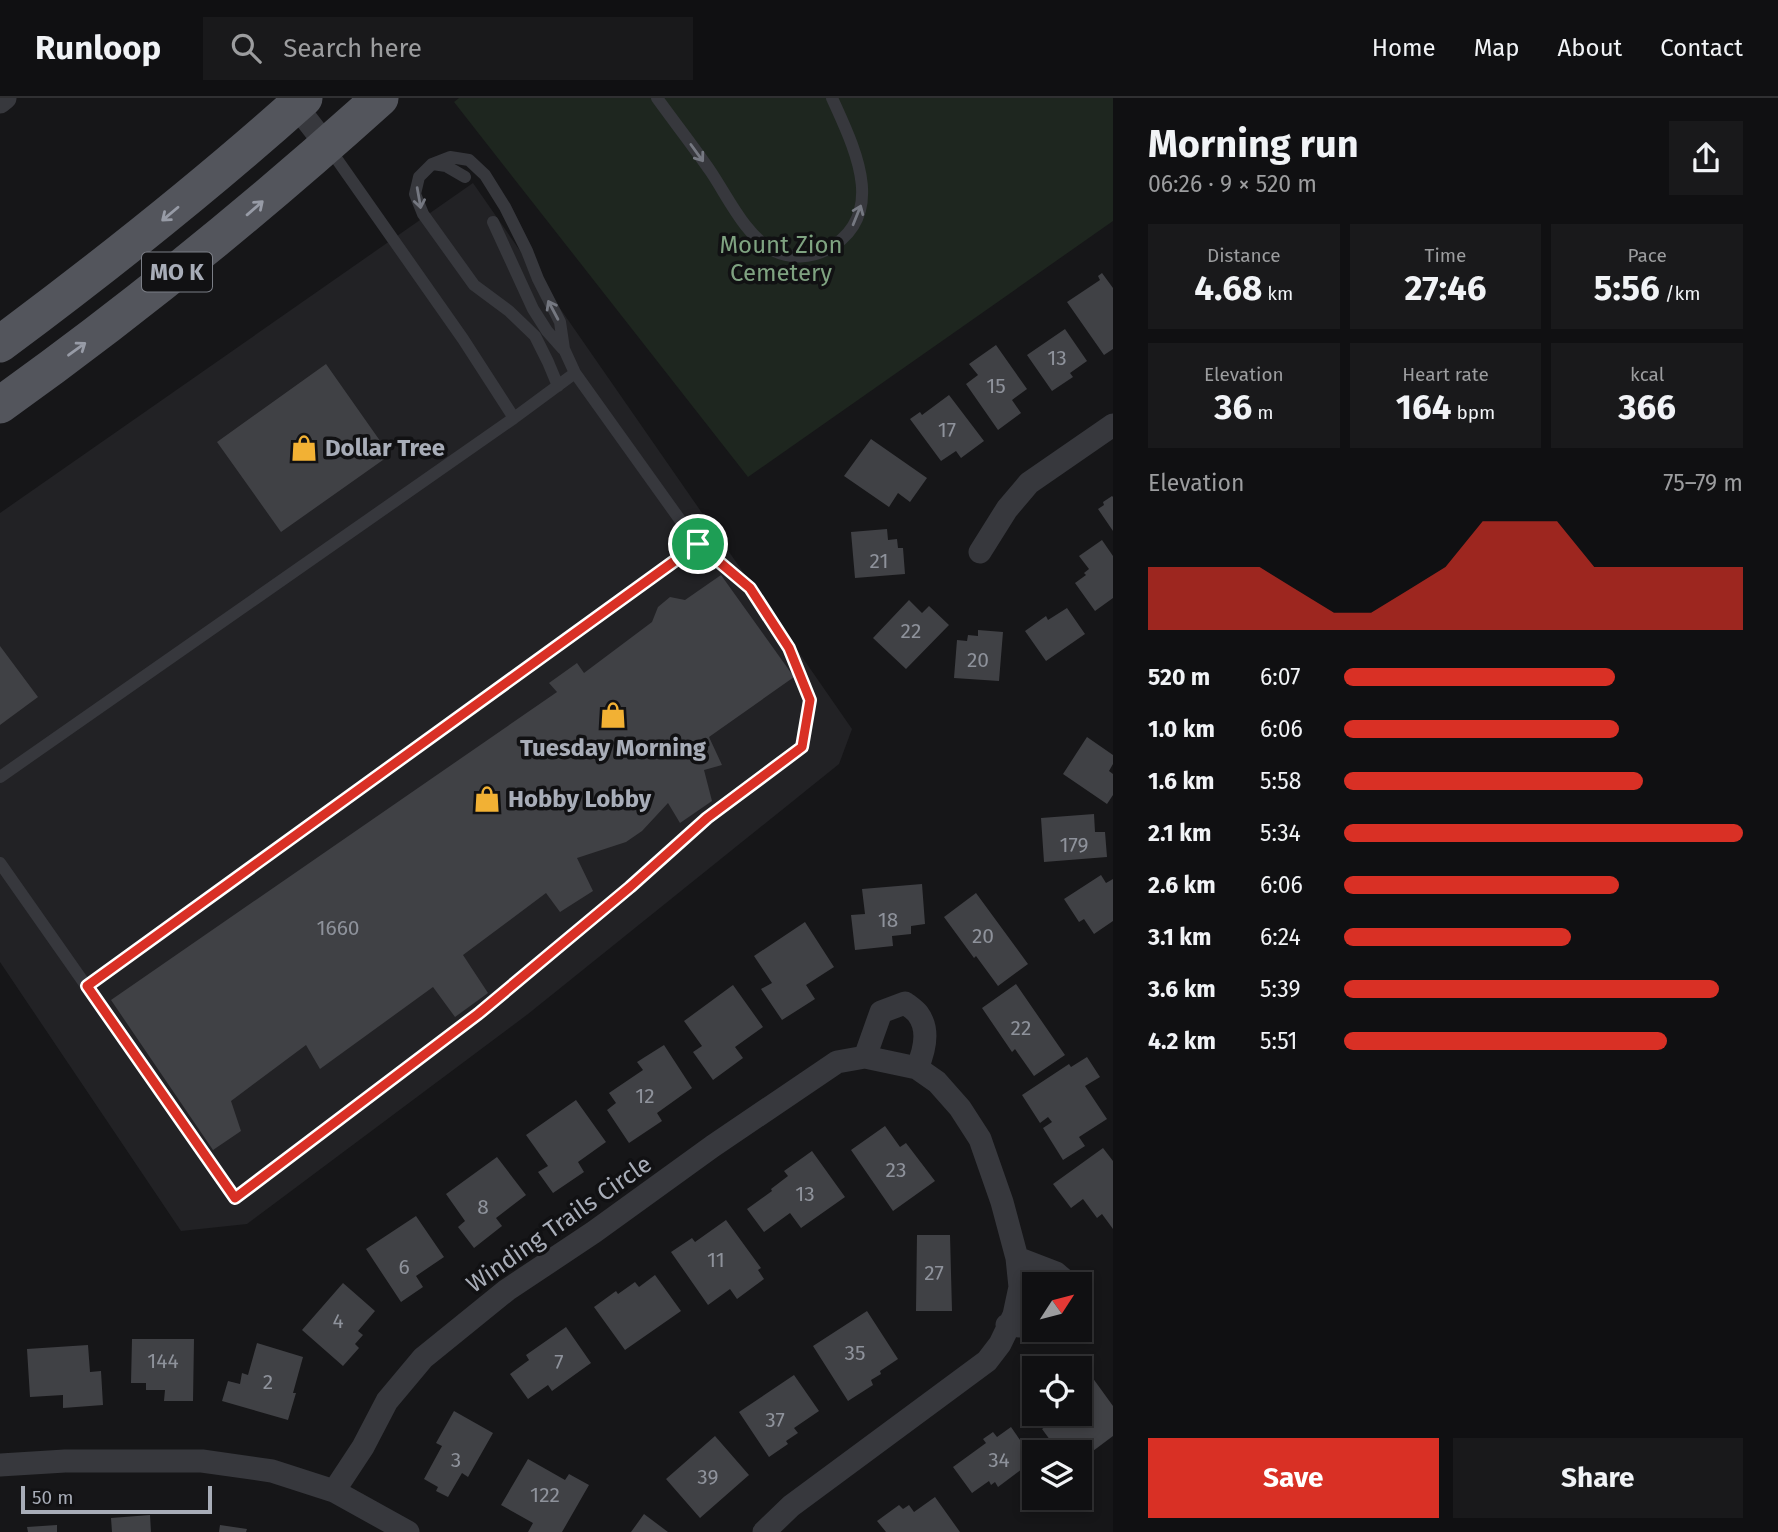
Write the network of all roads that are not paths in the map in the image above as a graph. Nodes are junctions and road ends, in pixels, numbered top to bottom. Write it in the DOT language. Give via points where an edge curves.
graph roads {
  1 [pos="5,98"];
  2 [pos="380,98"];
  3 [pos="657,98"];
  4 [pos="832,98"];
  5 [pos="297,100"];
  6 [pos="0,102"];
  7 [pos="327,146"];
  8 [pos="432,164"];
  9 [pos="465,177"];
  10 [pos="493,222"];
  11 [pos="0,344"];
  12 [pos="564,349"];
  13 [pos="575,373"];
  14 [pos="558,386"];
  15 [pos="0,405"];
  16 [pos="514,418"];
  17 [pos="1113,425"];
  18 [pos="698,544"];
  19 [pos="980,552"];
  20 [pos="0,778"];
  21 [pos="0,863"];
  22 [pos="87,986"];
  23 [pos="865,1057"];
  24 [pos="917,1068"];
  25 [pos="1017,1258"];
  26 [pos="1053,1272"];
  27 [pos="1007,1325"];
  28 [pos="1022,1326"];
  29 [pos="0,1465"];
  30 [pos="334,1491"];
  31 [pos="408,1532"];
  32 [pos="764,1532"];
  1 -- 6 [label="street"];
  2 -- 7 [label="main road, MO K"];
  3 -- 4 [label="lane, one-way" via="740,218 758,239 789,257 825,251 851,228 861,210 862,174"];
  5 -- 7 [label="street"];
  5 -- 11 [label="main road, MO K, one-way" via="158,224"];
  15 -- 7 [label="main road, MO K, one-way" via="168,279"];
  7 -- 16 [label="lane"];
  8 -- 9 [label="lane"];
  12 -- 8 [label="lane, one-way" via="560,323 527,250 485,175 469,160 450,157"];
  8 -- 14 [label="lane, one-way" via="419,177 415,194 423,214 474,285 535,336"];
  10 -- 12 [label="lane" via="533,309"];
  12 -- 13 [label="lane"];
  13 -- 14 [label="lane"];
  13 -- 18 [label="lane"];
  14 -- 16 [label="lane"];
  16 -- 20 [label="lane"];
  17 -- 19 [label="street" via="1029,483"];
  18 -- 22 [label="lane"];
  18 -- 22 [label="lane" via="750,588 789,648 810,700 802,747 707,818 478,1014 235,1198"];
  21 -- 22 [label="lane"];
  23 -- 24 [label="street, Winding Trails Circle"];
  23 -- 24 [label="street" via="881,1012 905,1003 919,1014 925,1032 925,1050"];
  23 -- 30 [label="street, Winding Trails Circle" via="837,1062 713,1146 507,1290 423,1358 387,1401"];
  24 -- 25 [label="street, Winding Trails Circle" via="953,1099 979,1139"];
  25 -- 26 [label="street"];
  25 -- 27 [label="street, Winding Trails Circle" via="1020,1287"];
  27 -- 28 [label="street"];
  27 -- 32 [label="street, Winding Trails Circle" via="987,1361 791,1506"];
  29 -- 30 [label="street" via="202,1461 272,1471"];
  30 -- 31 [label="street"];
}
